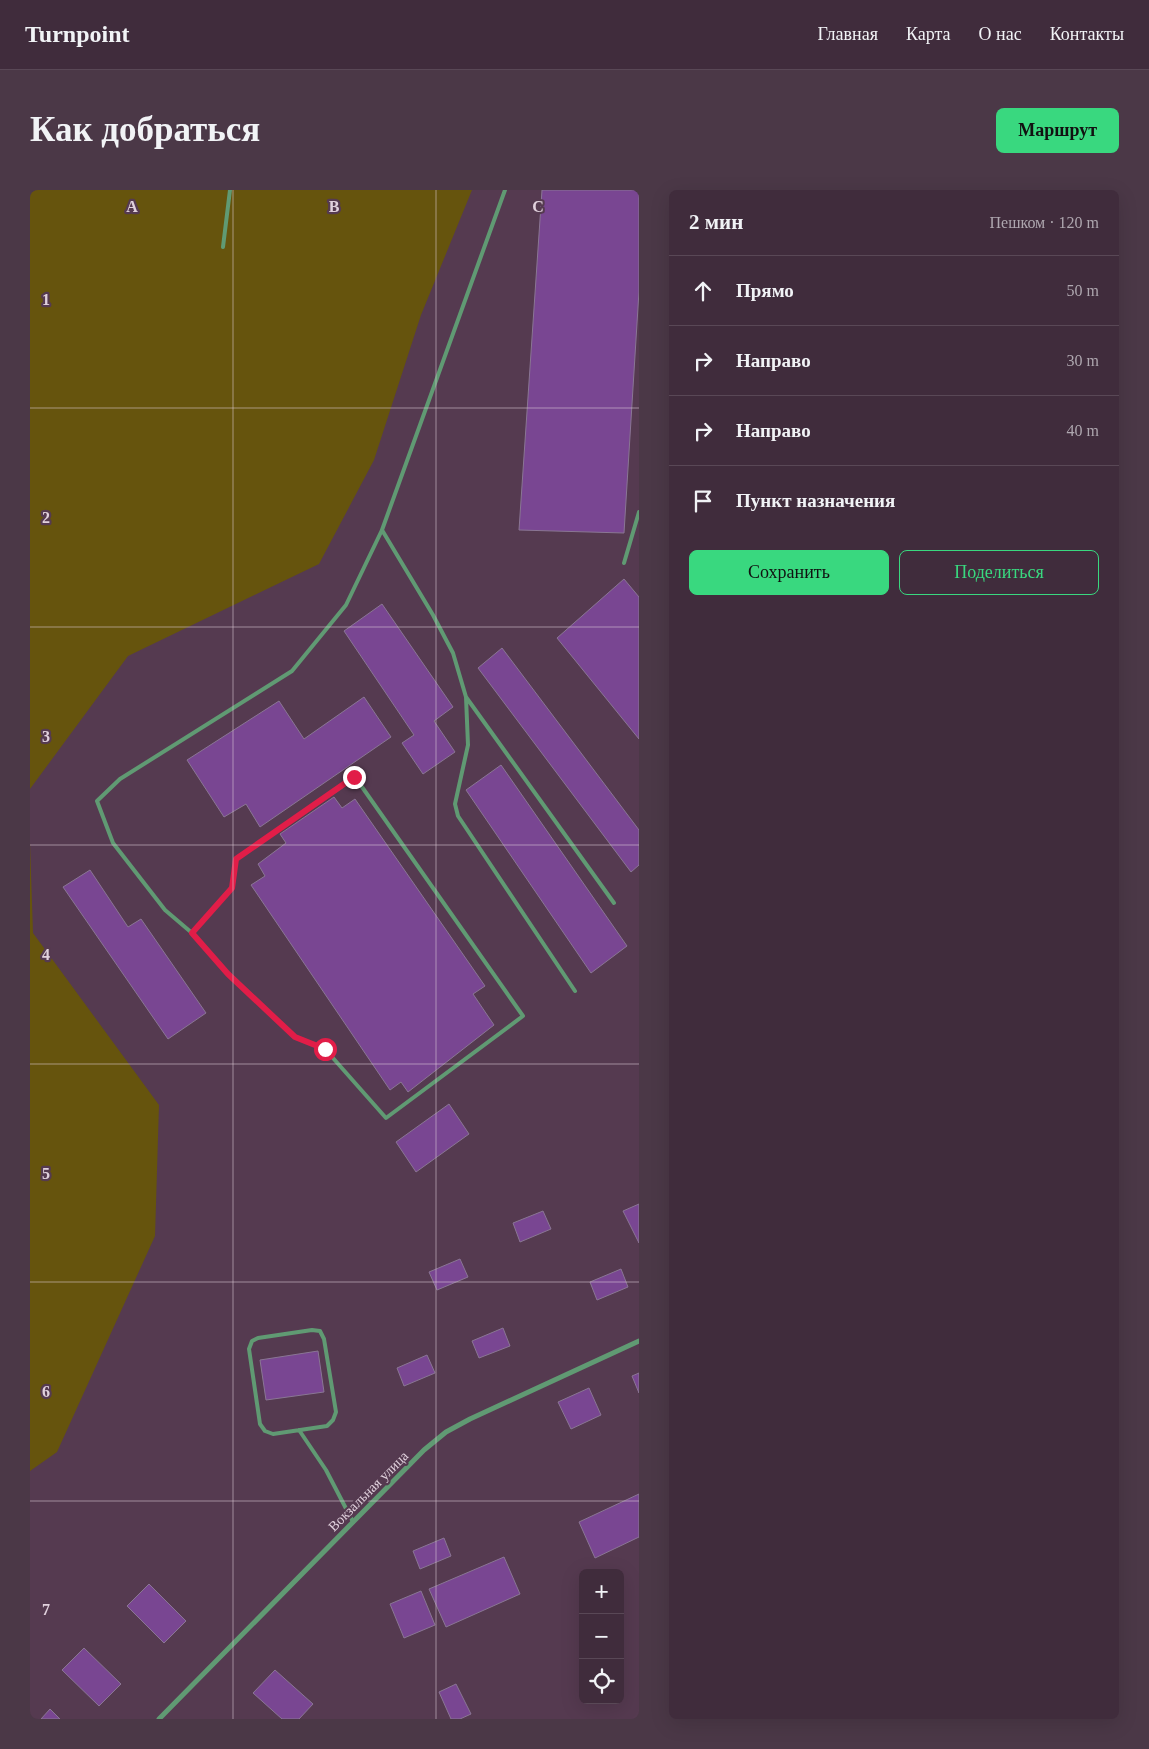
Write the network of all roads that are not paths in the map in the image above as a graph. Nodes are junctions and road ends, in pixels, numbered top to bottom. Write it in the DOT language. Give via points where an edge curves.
graph roads {
  1 [pos="230,190"];
  2 [pos="505,190"];
  3 [pos="223,247"];
  4 [pos="639,512"];
  5 [pos="382,530"];
  6 [pos="624,563"];
  7 [pos="466,697"];
  8 [pos="614,903"];
  9 [pos="192,933"];
  10 [pos="575,991"];
  11 [pos="639,1341"];
  12 [pos="299,1430"];
  13 [pos="353,1522"];
  14 [pos="159,1719"];
  1 -- 3 [label="lane"];
  2 -- 5 [label="lane"];
  4 -- 6 [label="lane"];
  5 -- 7 [label="lane" via="453,653"];
  5 -- 9 [label="lane" via="346,605 292,671 120,779 97,801 114,843 165,910"];
  7 -- 8 [label="lane"];
  7 -- 10 [label="lane" via="468,745 455,804 458,816"];
  9 -- 9 [label="lane" via="228,974 295,1037 325,1049 386,1118 523,1016 354,777 236,859 232,888"];
  11 -- 13 [label="street, Вокзальная улица" via="446,1432"];
  12 -- 12 [label="lane" via="273,1434 265,1432 260,1424 249,1349 252,1341 258,1338 320,1331 336,1412 334,1420 327,1426"];
  12 -- 13 [label="lane" via="326,1470"];
  13 -- 14 [label="street, Вокзальная улица"];
}
